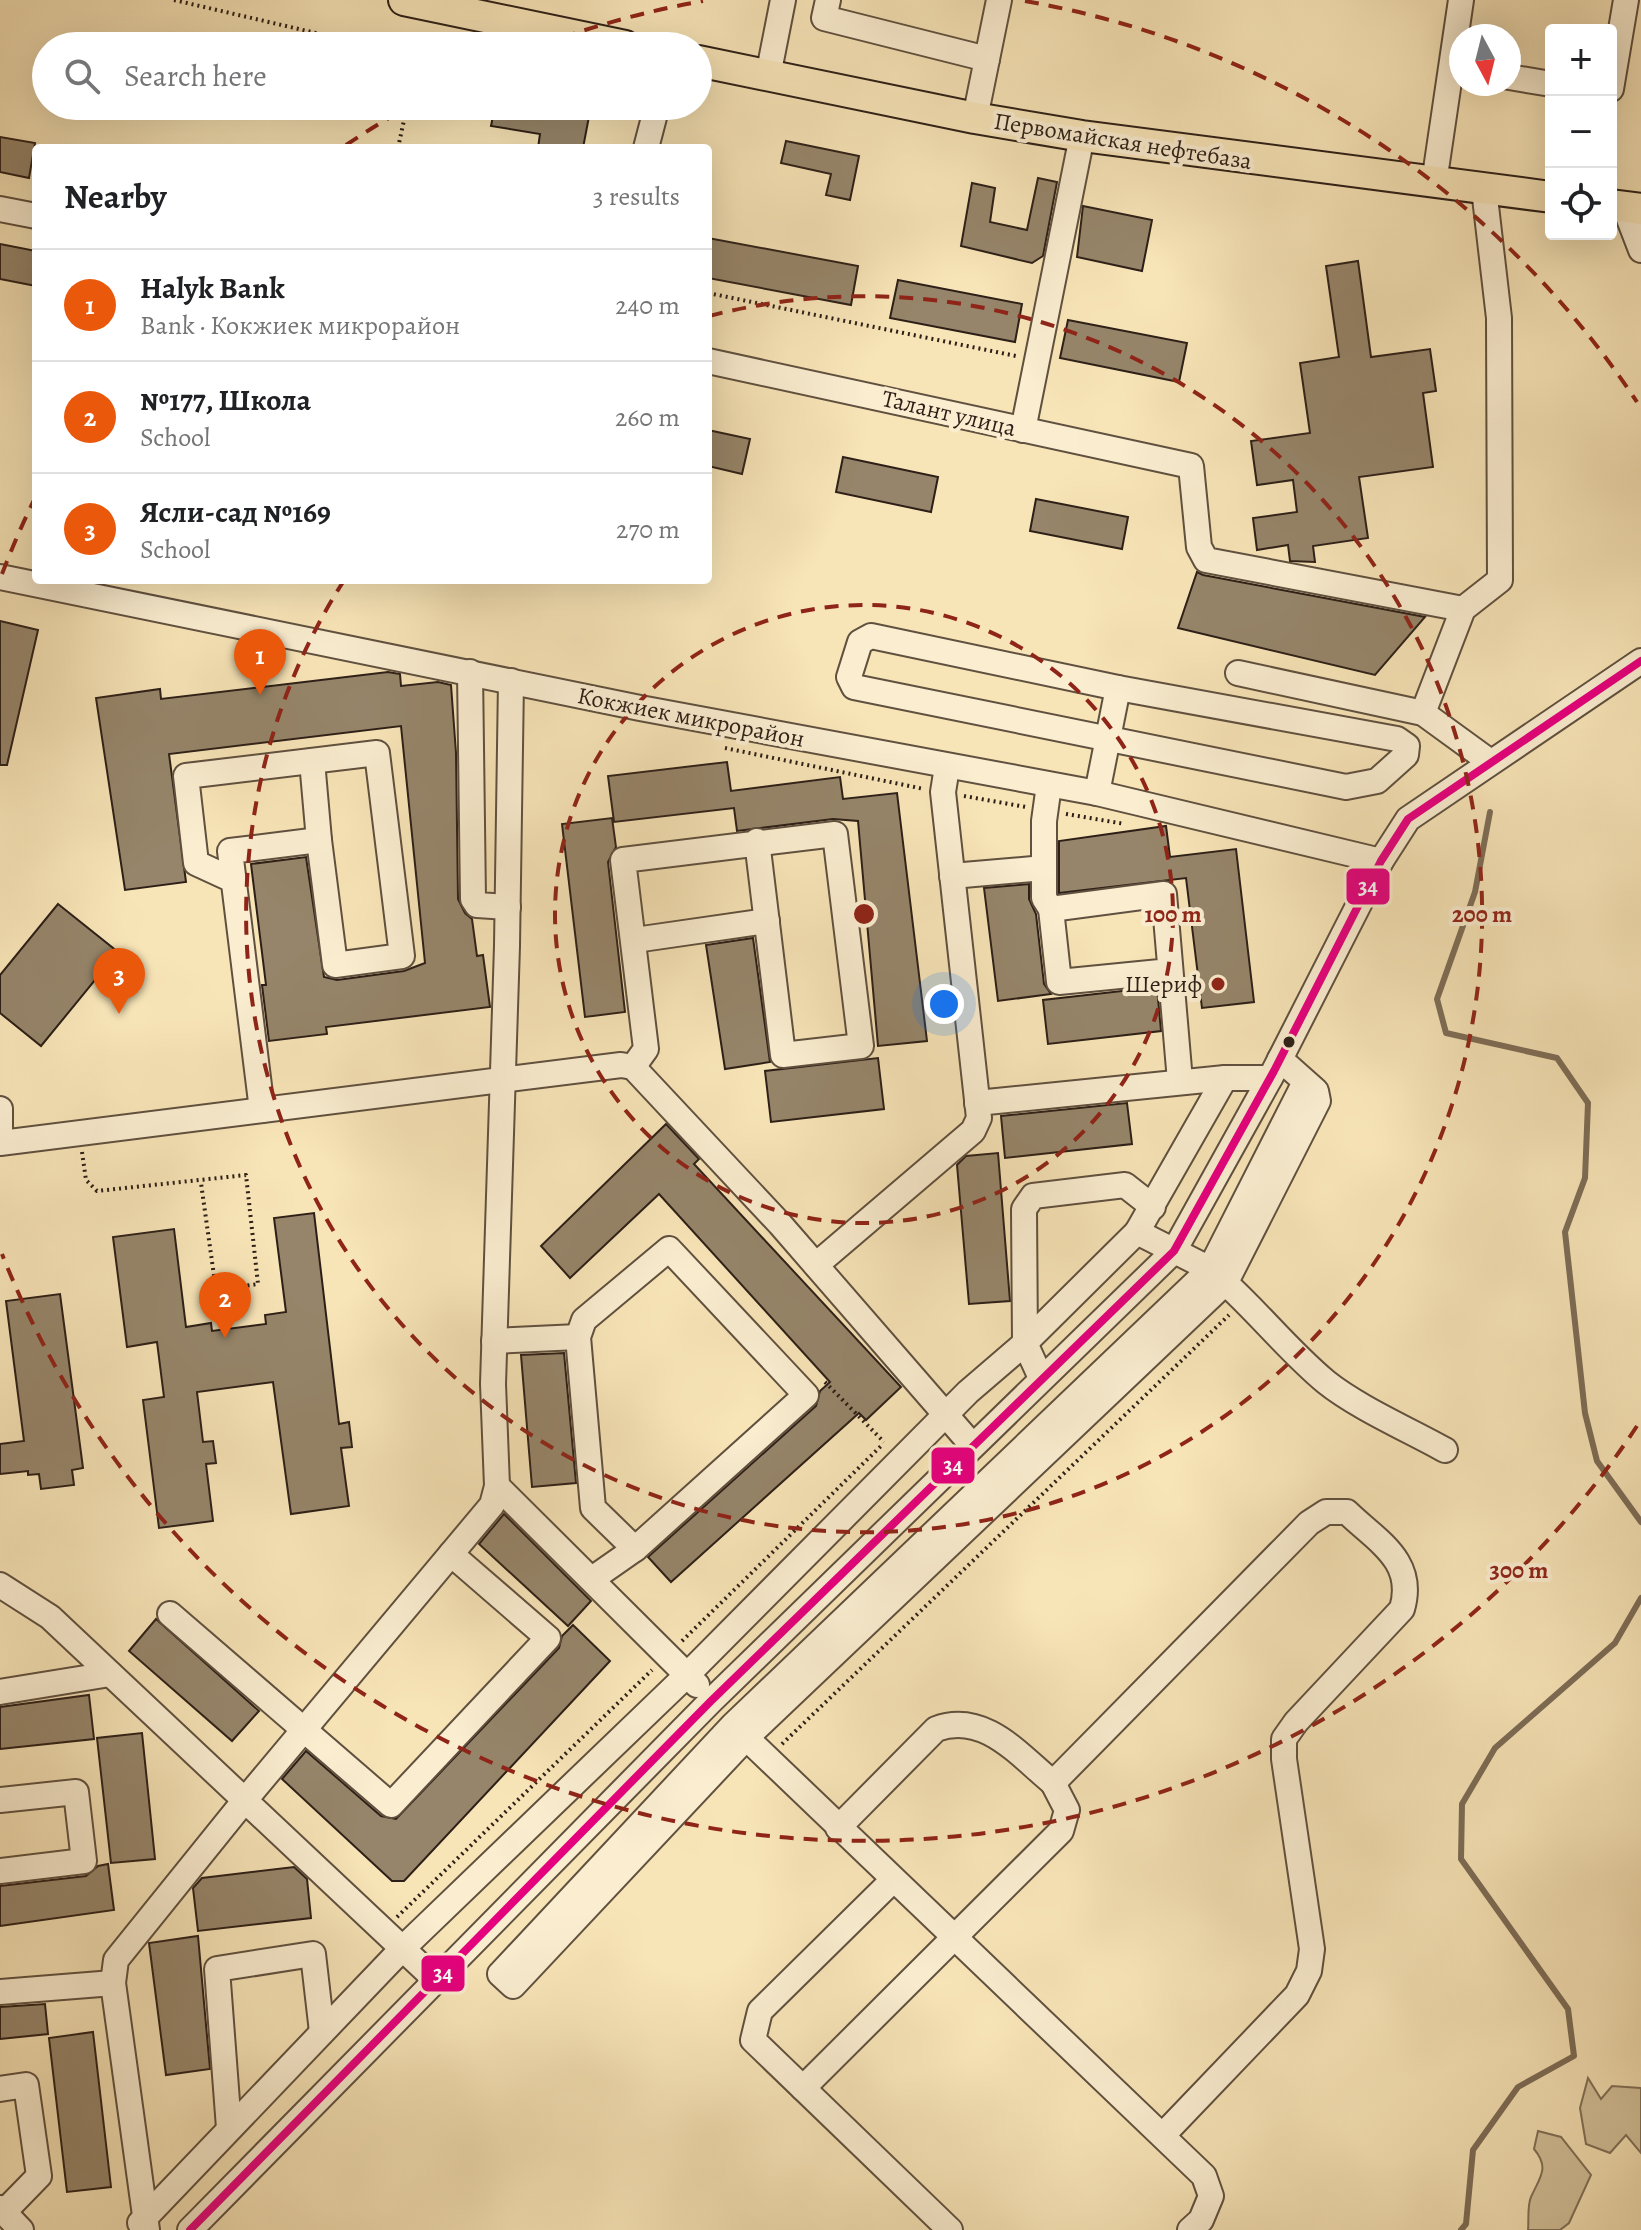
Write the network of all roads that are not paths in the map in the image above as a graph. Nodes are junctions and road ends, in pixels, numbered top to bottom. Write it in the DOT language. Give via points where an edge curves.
graph roads {
  1 [pos="404,0"];
  2 [pos="783,0"];
  3 [pos="828,0"];
  4 [pos="999,0"];
  5 [pos="1461,0"];
  6 [pos="1626,0"];
  7 [pos="1459,24"];
  8 [pos="558,32"];
  9 [pos="1617,53"];
  10 [pos="987,59"];
  11 [pos="712,64"];
  12 [pos="768,76"];
  13 [pos="1521,79"];
  14 [pos="1545,83"];
  15 [pos="1451,96"];
  16 [pos="975,118"];
  17 [pos="653,120"];
  18 [pos="1082,136"];
  19 [pos="647,144"];
  20 [pos="1434,183"];
  21 [pos="1484,189"];
  22 [pos="1545,196"];
  23 [pos="1631,206"];
  24 [pos="0,209"];
  25 [pos="32,215"];
  26 [pos="1641,250"];
  27 [pos="712,362"];
  28 [pos="1023,430"];
  29 [pos="0,577"];
  30 [pos="32,583"];
  31 [pos="35,584"];
  32 [pos="1463,609"];
  33 [pos="1641,661"];
  34 [pos="470,672"];
  35 [pos="1238,673"];
  36 [pos="511,681"];
  37 [pos="1118,688"];
  38 [pos="1423,713"];
  39 [pos="1109,740"];
  40 [pos="312,761"];
  41 [pos="1489,761"];
  42 [pos="947,767"];
  43 [pos="1049,785"];
  44 [pos="1097,793"];
  45 [pos="319,840"];
  46 [pos="757,841"];
  47 [pos="1381,861"];
  48 [pos="1044,868"];
  49 [pos="952,876"];
  50 [pos="233,880"];
  51 [pos="508,907"];
  52 [pos="1051,909"];
  53 [pos="767,921"];
  54 [pos="635,940"];
  55 [pos="1170,971"];
  56 [pos="633,1067"];
  57 [pos="1275,1068"];
  58 [pos="1225,1078"];
  59 [pos="503,1079"];
  60 [pos="1180,1081"];
  61 [pos="977,1103"];
  62 [pos="0,1109"];
  63 [pos="262,1110"];
  64 [pos="0,1131"];
  65 [pos="0,1143"];
  66 [pos="1153,1207"];
  67 [pos="1137,1232"];
  68 [pos="1174,1251"];
  69 [pos="816,1265"];
  70 [pos="1218,1276"];
  71 [pos="578,1337"];
  72 [pos="494,1341"];
  73 [pos="1025,1343"];
  74 [pos="1041,1378"];
  75 [pos="947,1415"];
  76 [pos="972,1445"];
  77 [pos="1445,1450"];
  78 [pos="497,1486"];
  79 [pos="635,1549"];
  80 [pos="451,1554"];
  81 [pos="592,1579"];
  82 [pos="0,1585"];
  83 [pos="170,1614"];
  84 [pos="110,1674"];
  85 [pos="688,1674"];
  86 [pos="0,1692"];
  87 [pos="711,1701"];
  88 [pos="305,1730"];
  89 [pos="740,1731"];
  90 [pos="1053,1783"];
  91 [pos="0,1800"];
  92 [pos="245,1800"];
  93 [pos="838,1828"];
  94 [pos="0,1871"];
  95 [pos="892,1881"];
  96 [pos="953,1938"];
  97 [pos="402,1949"];
  98 [pos="437,1981"];
  99 [pos="113,1983"];
  100 [pos="0,1992"];
  101 [pos="322,2032"];
  102 [pos="803,2088"];
  103 [pos="0,2089"];
  104 [pos="229,2128"];
  105 [pos="1163,2135"];
  106 [pos="2,2210"];
  107 [pos="142,2226"];
  108 [pos="21,2230"];
  109 [pos="190,2230"];
  110 [pos="950,2230"];
  111 [pos="1190,2230"];
  1 -- 8 [label="main road"];
  2 -- 12 [label="street"];
  3 -- 10 [label="street" via="824,18"];
  4 -- 10 [label="street"];
  5 -- 7 [label="street"];
  6 -- 9 [label="street"];
  10 -- 16 [label="street"];
  11 -- 12 [label="main road, Первомайская нефтебаза"];
  12 -- 16 [label="main road, Первомайская нефтебаза"];
  13 -- 14 [label="street"];
  15 -- 20 [label="street"];
  16 -- 18 [label="main road, Первомайская нефтебаза"];
  17 -- 19 [label="street"];
  18 -- 20 [label="main road, Первомайская нефтебаза"];
  18 -- 28 [label="street"];
  20 -- 21 [label="main road, Первомайская нефтебаза"];
  21 -- 22 [label="main road, Первомайская нефтебаза"];
  21 -- 32 [label="street" via="1499,318 1500,580"];
  23 -- 26 [label="street"];
  24 -- 25 [label="street"];
  27 -- 28 [label="street, Талант улица"];
  28 -- 32 [label="street, Талант улица" via="1191,466 1199,547 1206,560"];
  29 -- 30 [label="street, Кокжиек микрорайон"];
  31 -- 34 [label="street, Кокжиек микрорайон"];
  32 -- 38 [label="street"];
  33 -- 41 [label="street"];
  34 -- 36 [label="street, Кокжиек микрорайон"];
  34 -- 51 [label="street" via="473,899 477,905"];
  35 -- 38 [label="street"];
  36 -- 42 [label="street, Кокжиек микрорайон"];
  36 -- 51 [label="street"];
  37 -- 39 [label="street"];
  37 -- 39 [label="street" via="871,636 862,638 849,677 854,687"];
  37 -- 39 [label="street" via="1397,739 1407,751 1377,781 1346,787"];
  38 -- 41 [label="street"];
  39 -- 44 [label="street"];
  40 -- 45 [label="street"];
  40 -- 45 [label="street" via="377,753 402,956 335,965"];
  40 -- 50 [label="street" via="186,776 196,863"];
  41 -- 47 [label="street" via="1408,819"];
  42 -- 43 [label="street, Кокжиек микрорайон"];
  42 -- 49 [label="street" via="943,792"];
  43 -- 44 [label="street, Кокжиек микрорайон"];
  43 -- 48 [label="street"];
  44 -- 47 [label="street, Кокжиек микрорайон"];
  45 -- 50 [label="street" via="230,851"];
  46 -- 53 [label="street"];
  46 -- 53 [label="street" via="835,834 861,1046 783,1055"];
  46 -- 54 [label="street" via="623,860"];
  47 -- 57 [label="street"];
  48 -- 49 [label="street"];
  48 -- 52 [label="street" via="1044,898"];
  49 -- 61 [label="street"];
  50 -- 63 [label="street"];
  51 -- 59 [label="street"];
  52 -- 55 [label="street" via="1059,982"];
  52 -- 55 [label="street" via="1164,894"];
  53 -- 54 [label="street"];
  54 -- 56 [label="street" via="646,1049"];
  55 -- 60 [label="street"];
  56 -- 59 [label="street"];
  56 -- 69 [label="street"];
  57 -- 58 [label="street"];
  57 -- 68 [label="street"];
  57 -- 70 [label="street" via="1305,1082 1318,1101"];
  58 -- 60 [label="street"];
  58 -- 66 [label="street"];
  59 -- 63 [label="street"];
  59 -- 72 [label="street"];
  60 -- 61 [label="street"];
  61 -- 69 [label="street" via="979,1118 973,1131"];
  62 -- 64 [label="street"];
  63 -- 65 [label="street"];
  66 -- 67 [label="street"];
  66 -- 73 [label="street" via="1125,1185 1033,1196 1024,1209"];
  67 -- 68 [label="street"];
  67 -- 73 [label="street"];
  68 -- 70 [label="street"];
  68 -- 74 [label="street"];
  69 -- 75 [label="street"];
  70 -- 77 [label="street" via="1327,1383"];
  70 -- 89 [label="street"];
  71 -- 72 [label="street"];
  71 -- 79 [label="street" via="593,1508"];
  71 -- 79 [label="street" via="584,1320 669,1249 806,1395"];
  72 -- 78 [label="street"];
  73 -- 74 [label="street"];
  73 -- 75 [label="street"];
  74 -- 76 [label="street"];
  75 -- 76 [label="street"];
  75 -- 85 [label="street"];
  76 -- 87 [label="street"];
  78 -- 80 [label="street" via="492,1505"];
  78 -- 81 [label="street"];
  79 -- 81 [label="street"];
  80 -- 88 [label="street"];
  80 -- 88 [label="street" via="548,1638 391,1805"];
  81 -- 85 [label="street"];
  82 -- 84 [label="street" via="50,1617"];
  83 -- 88 [label="street"];
  84 -- 86 [label="street"];
  84 -- 92 [label="street"];
  85 -- 87 [label="street"];
  85 -- 97 [label="street"];
  87 -- 89 [label="street"];
  87 -- 98 [label="street"];
  88 -- 92 [label="street"];
  89 -- 89 [label="street" via="513,1986 500,1974"];
  89 -- 93 [label="street"];
  90 -- 93 [label="street" via="999,1738 978,1726 953,1723 936,1729"];
  90 -- 96 [label="street" via="1067,1810 1061,1831"];
  90 -- 105 [label="street" via="1309,1523 1326,1512 1347,1512 1405,1572 1402,1609 1284,1739 1312,1949 1309,1971 1297,1995"];
  91 -- 94 [label="street" via="76,1792 84,1861"];
  92 -- 97 [label="street"];
  92 -- 99 [label="street" via="116,1960"];
  93 -- 95 [label="street"];
  95 -- 96 [label="street"];
  95 -- 102 [label="street" via="760,2011 753,2040"];
  96 -- 102 [label="street"];
  96 -- 105 [label="street"];
  97 -- 98 [label="street"];
  97 -- 101 [label="street"];
  98 -- 109 [label="street"];
  99 -- 100 [label="street"];
  99 -- 107 [label="street"];
  101 -- 104 [label="street"];
  101 -- 104 [label="street" via="313,1954 217,1969"];
  102 -- 110 [label="street"];
  103 -- 106 [label="street" via="26,2085 39,2176"];
  104 -- 107 [label="street"];
  105 -- 111 [label="street" via="1204,2176 1211,2196 1201,2220"];
  106 -- 108 [label="street"];
}
